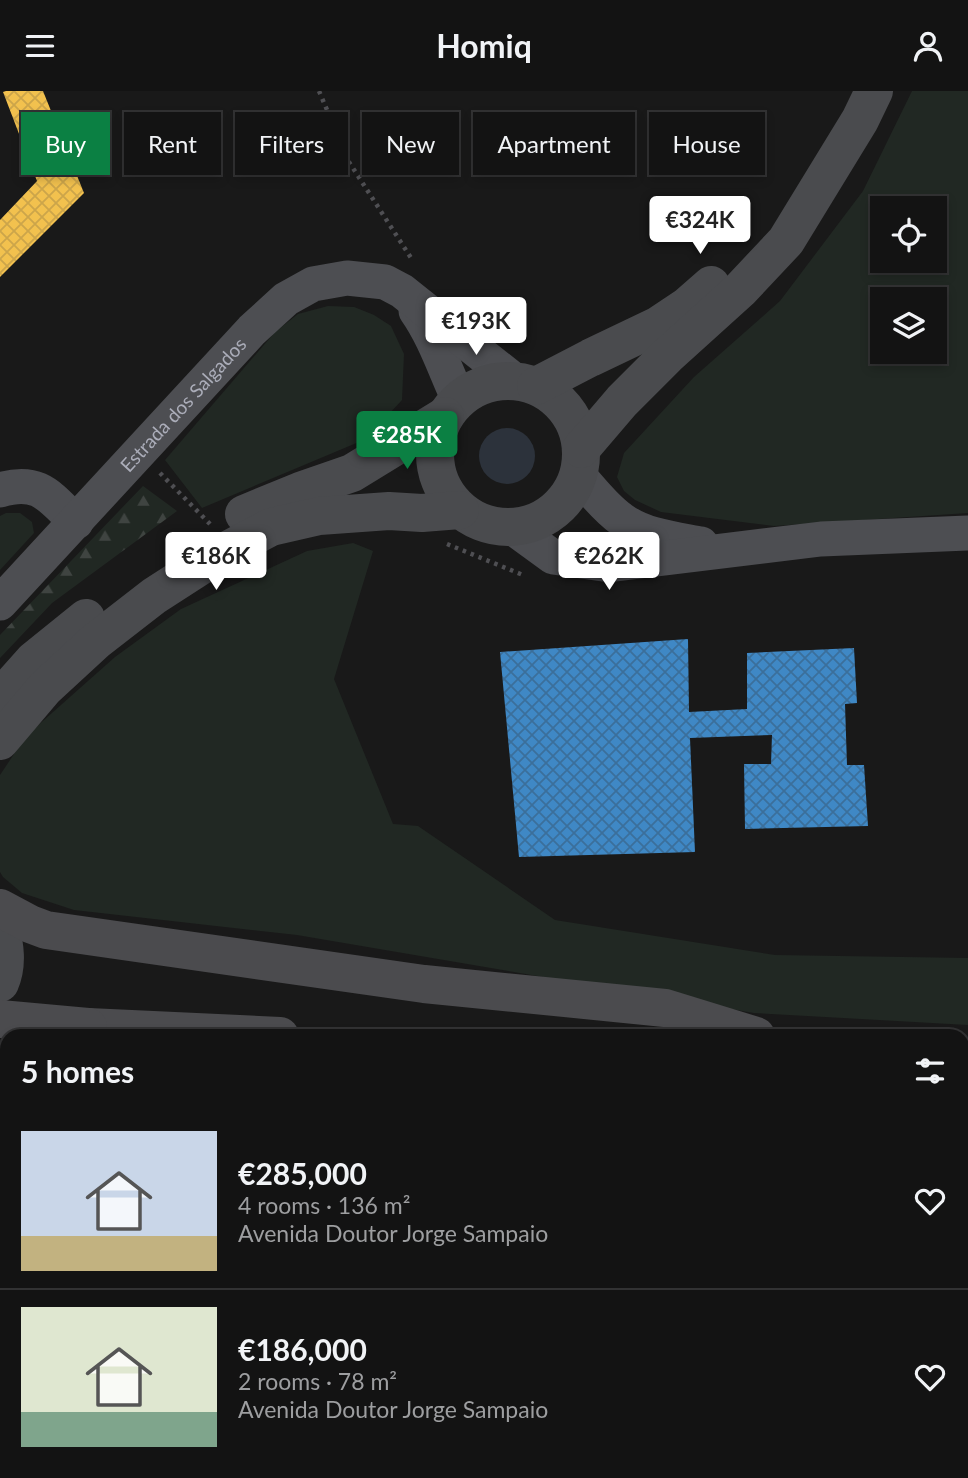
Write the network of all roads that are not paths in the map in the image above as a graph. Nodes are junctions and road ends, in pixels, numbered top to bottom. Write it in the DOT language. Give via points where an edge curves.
graph roads {
  1 [pos="867,105"];
  2 [pos="408,277"];
  3 [pos="526,384"];
  4 [pos="452,408"];
  5 [pos="580,462"];
  6 [pos="0,490"];
  7 [pos="76,522"];
  8 [pos="453,527"];
  9 [pos="512,527"];
  10 [pos="968,533"];
  11 [pos="728,549"];
  12 [pos="0,604"];
  13 [pos="0,698"];
  14 [pos="0,741"];
  15 [pos="0,908"];
  16 [pos="0,926"];
  17 [pos="0,983"];
  18 [pos="0,1019"];
  19 [pos="131,1029"];
  20 [pos="733,1029"];
  1 -- 3 [label="main road" via="781,217 687,306 590,358"];
  1 -- 5 [label="main road" via="786,241 622,401"];
  2 -- 3 [label="street"];
  2 -- 4 [label="street" via="440,355"];
  2 -- 7 [label="street, Estrada dos Salgados" via="385,282 347,278 313,283 286,299 230,353"];
  3 -- 4 [label="main road" via="495,382 475,388"];
  3 -- 5 [label="main road" via="554,397 568,411 577,429"];
  4 -- 8 [label="main road" via="437,435 435,455"];
  4 -- 13 [label="main road" via="352,473 244,514 185,546 126,586 34,660"];
  5 -- 9 [label="main road" via="569,495 554,512 534,523"];
  5 -- 11 [label="street" via="611,511 634,527"];
  6 -- 7 [label="street" via="23,485 37,488"];
  7 -- 12 [label="street, Estrada dos Salgados"];
  8 -- 9 [label="main road" via="476,520"];
  8 -- 14 [label="main road" via="422,513 389,511 319,516 271,527 154,596 96,641 45,688"];
  9 -- 11 [label="street" via="553,557 603,564"];
  10 -- 11 [label="street" via="821,539"];
  15 -- 20 [label="highway" via="46,930 424,984 664,1008"];
  16 -- 17 [label="main road" via="5,955"];
  18 -- 19 [label="highway, bridge"];
}
